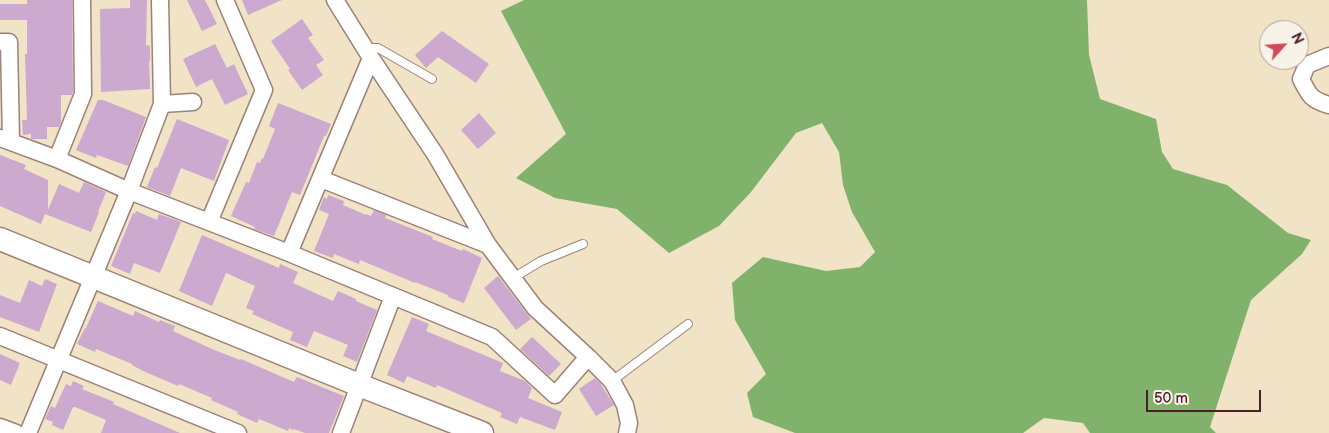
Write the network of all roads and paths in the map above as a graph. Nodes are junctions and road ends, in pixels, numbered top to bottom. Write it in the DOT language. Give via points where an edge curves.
graph roads {
  1 [pos="82,0"];
  2 [pos="160,0"];
  3 [pos="225,0"];
  4 [pos="335,0"];
  5 [pos="0,42"];
  6 [pos="368,53"];
  7 [pos="1329,56"];
  8 [pos="432,78"];
  9 [pos="193,102"];
  10 [pos="162,104"];
  11 [pos="1329,105"];
  12 [pos="5,140"];
  13 [pos="57,159"];
  14 [pos="321,179"];
  15 [pos="128,191"];
  16 [pos="209,222"];
  17 [pos="0,239"];
  18 [pos="583,244"];
  19 [pos="488,245"];
  20 [pos="289,253"];
  21 [pos="92,276"];
  22 [pos="513,278"];
  23 [pos="393,296"];
  24 [pos="688,324"];
  25 [pos="0,336"];
  26 [pos="588,357"];
  27 [pos="57,361"];
  28 [pos="612,381"];
  29 [pos="359,385"];
  30 [pos="0,427"];
  31 [pos="16,433"];
  32 [pos="28,433"];
  33 [pos="238,433"];
  34 [pos="341,433"];
  35 [pos="482,433"];
  36 [pos="627,433"];
  1 -- 13 [label="street" via="83,94"];
  2 -- 10 [label="street"];
  3 -- 16 [label="street" via="264,90"];
  4 -- 6 [label="street"];
  5 -- 12 [label="street" via="9,42"];
  6 -- 8 [label="lane" via="378,48"];
  6 -- 14 [label="street"];
  6 -- 19 [label="street"];
  7 -- 11 [label="street" via="1307,64 1301,79 1317,101"];
  9 -- 10 [label="street"];
  10 -- 15 [label="street"];
  12 -- 13 [label="street"];
  13 -- 15 [label="street"];
  14 -- 19 [label="street"];
  14 -- 20 [label="street"];
  15 -- 16 [label="street"];
  15 -- 21 [label="street"];
  16 -- 20 [label="street"];
  17 -- 21 [label="street"];
  18 -- 22 [label="lane" via="541,261"];
  19 -- 22 [label="street"];
  20 -- 23 [label="street"];
  21 -- 27 [label="street"];
  21 -- 29 [label="street"];
  22 -- 26 [label="street" via="535,308"];
  23 -- 26 [label="street" via="492,337 555,395"];
  23 -- 29 [label="street"];
  24 -- 28 [label="lane"];
  25 -- 27 [label="street"];
  26 -- 28 [label="street"];
  27 -- 32 [label="street"];
  27 -- 33 [label="street"];
  28 -- 36 [label="street" via="625,405 630,423"];
  29 -- 34 [label="street"];
  29 -- 35 [label="street"];
  30 -- 31 [label="street"];
}
